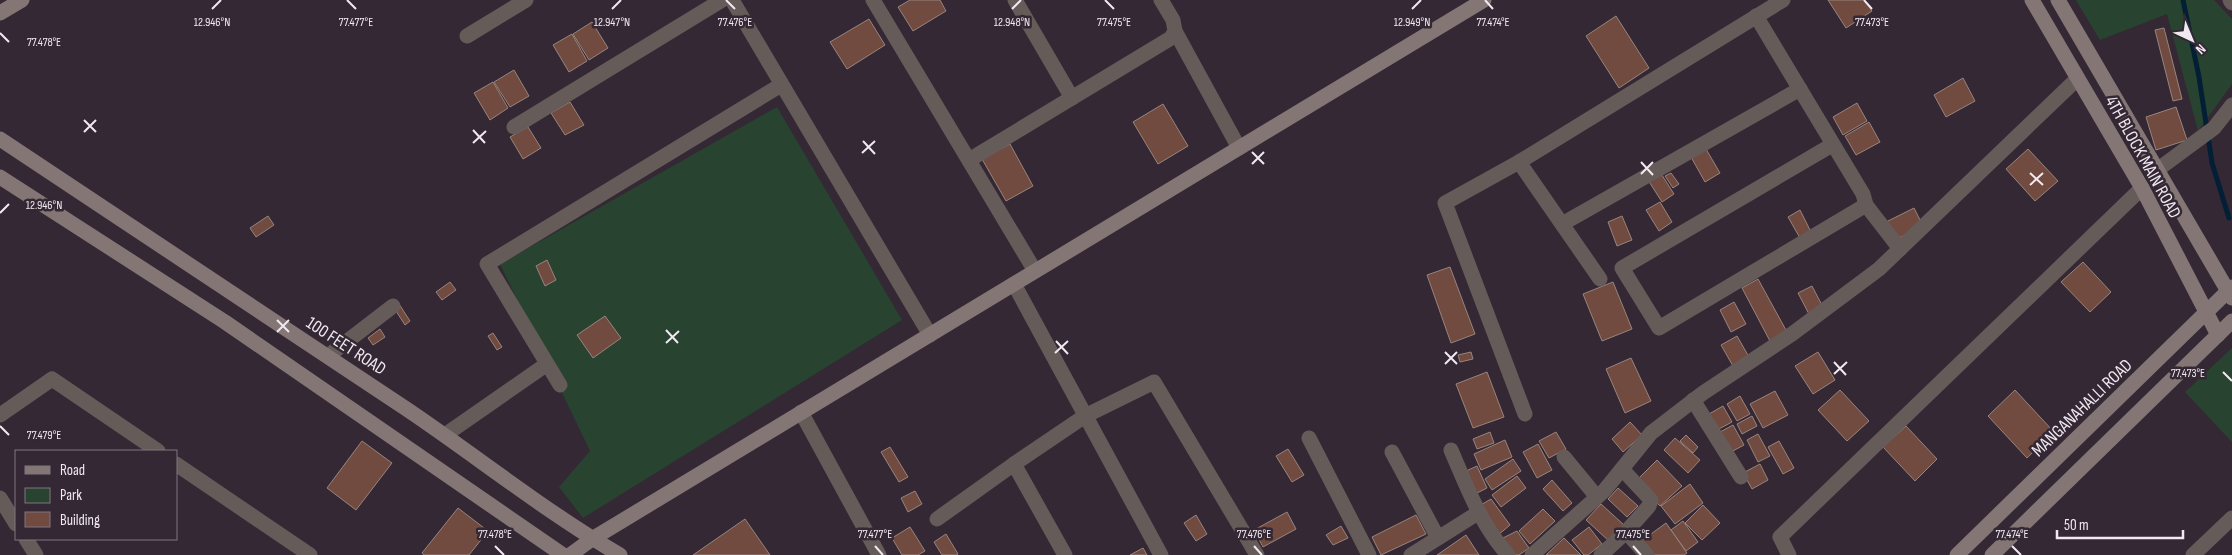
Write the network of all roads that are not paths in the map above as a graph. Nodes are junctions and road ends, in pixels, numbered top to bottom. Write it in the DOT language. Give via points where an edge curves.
graph roads {
  1 [pos="22,0"];
  2 [pos="526,0"];
  3 [pos="722,0"];
  4 [pos="732,0"];
  5 [pos="873,0"];
  6 [pos="1015,0"];
  7 [pos="1161,0"];
  8 [pos="1484,0"];
  9 [pos="1783,0"];
  10 [pos="2032,0"];
  11 [pos="2058,0"];
  12 [pos="0,13"];
  13 [pos="1756,16"];
  14 [pos="1175,31"];
  15 [pos="467,36"];
  16 [pos="2077,79"];
  17 [pos="781,85"];
  18 [pos="1800,89"];
  19 [pos="1072,98"];
  20 [pos="2232,105"];
  21 [pos="514,127"];
  22 [pos="0,139"];
  23 [pos="1832,145"];
  24 [pos="1239,148"];
  25 [pos="969,160"];
  26 [pos="1519,162"];
  27 [pos="2157,170"];
  28 [pos="0,177"];
  29 [pos="2142,188"];
  30 [pos="1866,205"];
  31 [pos="1562,224"];
  32 [pos="1900,249"];
  33 [pos="1036,271"];
  34 [pos="1600,278"];
  35 [pos="1014,284"];
  36 [pos="2231,292"];
  37 [pos="394,306"];
  38 [pos="2206,313"];
  39 [pos="2232,321"];
  40 [pos="930,334"];
  41 [pos="2218,335"];
  42 [pos="328,356"];
  43 [pos="547,364"];
  44 [pos="560,385"];
  45 [pos="1694,400"];
  46 [pos="802,412"];
  47 [pos="1525,414"];
  48 [pos="0,415"];
  49 [pos="1085,416"];
  50 [pos="445,434"];
  51 [pos="1309,438"];
  52 [pos="157,450"];
  53 [pos="1452,450"];
  54 [pos="1392,452"];
  55 [pos="1564,457"];
  56 [pos="1014,464"];
  57 [pos="178,465"];
  58 [pos="1622,469"];
  59 [pos="1741,477"];
  60 [pos="1597,497"];
  61 [pos="0,498"];
  62 [pos="1478,513"];
  63 [pos="2232,518"];
  64 [pos="937,519"];
  65 [pos="15,522"];
  66 [pos="1626,532"];
  67 [pos="1438,538"];
  68 [pos="592,539"];
  69 [pos="27,540"];
  70 [pos="36,555"];
  71 [pos="310,555"];
  72 [pos="563,555"];
  73 [pos="570,555"];
  74 [pos="620,555"];
  75 [pos="879,555"];
  76 [pos="1065,555"];
  77 [pos="1161,555"];
  78 [pos="1257,555"];
  79 [pos="1368,555"];
  80 [pos="1411,555"];
  81 [pos="1508,555"];
  82 [pos="1532,555"];
  83 [pos="1601,555"];
  84 [pos="1647,555"];
  85 [pos="1789,555"];
  86 [pos="1957,555"];
  87 [pos="1992,555"];
  88 [pos="2192,555"];
  1 -- 12 [label="street"];
  2 -- 15 [label="street"];
  3 -- 21 [label="street"];
  4 -- 17 [label="street"];
  5 -- 25 [label="street"];
  6 -- 19 [label="street"];
  7 -- 14 [label="street"];
  8 -- 24 [label="street"];
  9 -- 13 [label="street"];
  10 -- 16 [label="street, 4TH BLOCK MAIN ROAD"];
  11 -- 27 [label="street, 4TH BLOCK MAIN ROAD"];
  13 -- 18 [label="street"];
  13 -- 26 [label="street"];
  14 -- 19 [label="street" via="1171,38"];
  14 -- 24 [label="street"];
  16 -- 29 [label="street, 4TH BLOCK MAIN ROAD"];
  16 -- 32 [label="street"];
  17 -- 40 [label="street"];
  17 -- 43 [label="street" via="487,264"];
  18 -- 23 [label="street"];
  18 -- 31 [label="street"];
  19 -- 25 [label="street"];
  20 -- 27 [label="street" via="2214,128"];
  22 -- 42 [label="street, 100 FEET ROAD"];
  23 -- 30 [label="street" via="1863,194"];
  23 -- 30 [label="street" via="1622,268 1659,328"];
  24 -- 33 [label="street"];
  25 -- 33 [label="street"];
  26 -- 31 [label="street"];
  26 -- 47 [label="street" via="1445,203"];
  27 -- 36 [label="street, 4TH BLOCK MAIN ROAD"];
  28 -- 72 [label="street" via="225,322"];
  29 -- 38 [label="street, 4TH BLOCK MAIN ROAD"];
  29 -- 85 [label="street" via="1780,537"];
  30 -- 32 [label="street"];
  31 -- 34 [label="street"];
  32 -- 45 [label="street" via="1880,269 1792,334"];
  33 -- 35 [label="street"];
  35 -- 40 [label="street"];
  35 -- 49 [label="street"];
  36 -- 38 [label="street, MANGANAHALLI ROAD"];
  37 -- 42 [label="street"];
  38 -- 41 [label="street, 4TH BLOCK MAIN ROAD"];
  38 -- 86 [label="street, MANGANAHALLI ROAD"];
  39 -- 41 [label="street"];
  40 -- 46 [label="street"];
  41 -- 87 [label="street"];
  42 -- 50 [label="street, 100 FEET ROAD"];
  43 -- 44 [label="street"];
  43 -- 50 [label="street"];
  45 -- 58 [label="street" via="1651,433"];
  45 -- 59 [label="street"];
  46 -- 68 [label="street"];
  46 -- 75 [label="street"];
  48 -- 52 [label="street" via="52,379"];
  49 -- 56 [label="street"];
  49 -- 77 [label="street"];
  49 -- 78 [label="street" via="1154,382"];
  50 -- 68 [label="street, 100 FEET ROAD"];
  51 -- 79 [label="street"];
  53 -- 62 [label="street"];
  54 -- 67 [label="street"];
  55 -- 60 [label="street"];
  56 -- 64 [label="street"];
  56 -- 76 [label="street"];
  57 -- 71 [label="street"];
  58 -- 60 [label="street"];
  58 -- 66 [label="street" via="1652,500"];
  60 -- 82 [label="street"];
  61 -- 65 [label="street"];
  62 -- 67 [label="street"];
  62 -- 81 [label="street"];
  63 -- 88 [label="street"];
  66 -- 83 [label="street"];
  66 -- 84 [label="street"];
  67 -- 80 [label="street"];
  68 -- 73 [label="street"];
  68 -- 74 [label="street, 100 FEET ROAD"];
  69 -- 70 [label="street"];
}
